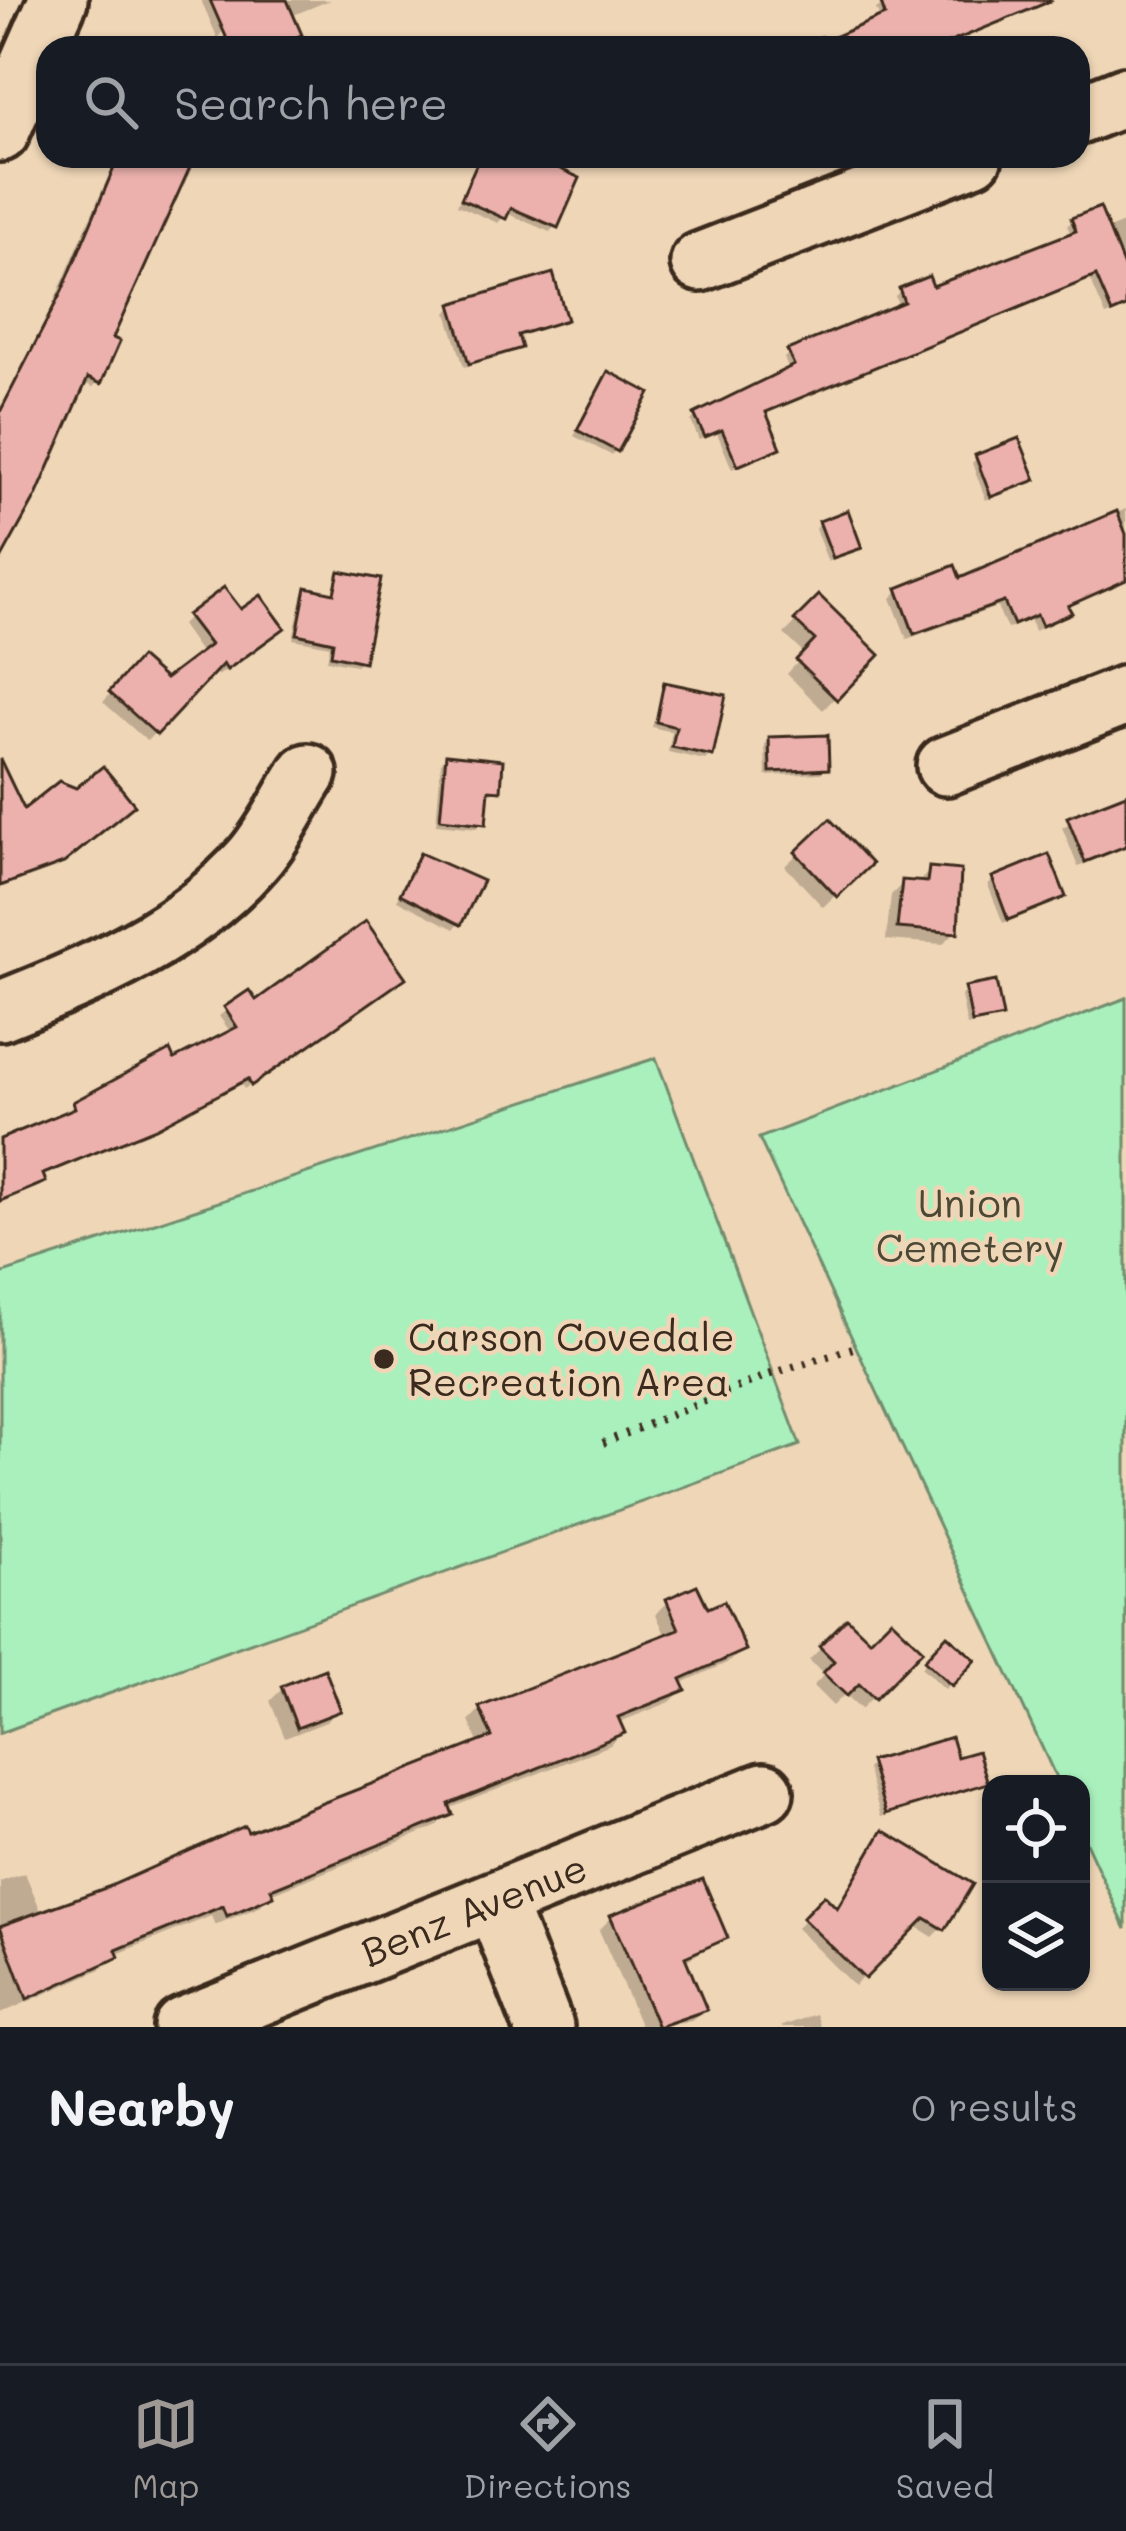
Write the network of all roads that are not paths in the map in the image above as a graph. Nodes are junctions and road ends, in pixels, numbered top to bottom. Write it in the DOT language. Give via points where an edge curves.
graph roads {
  1 [pos="58,0"];
  2 [pos="42,36"];
  3 [pos="36,50"];
  4 [pos="1126,96"];
  5 [pos="1090,110"];
  6 [pos="0,132"];
  7 [pos="942,168"];
  8 [pos="700,262"];
  9 [pos="1126,695"];
  10 [pos="946,766"];
  11 [pos="308,773"];
  12 [pos="0,1012"];
  13 [pos="764,1792"];
  14 [pos="495,1902"];
  15 [pos="183,2027"];
  16 [pos="544,2027"];
  1 -- 2 [label="street"];
  3 -- 6 [label="street"];
  4 -- 5 [label="street"];
  7 -- 8 [label="street"];
  9 -- 10 [label="street"];
  11 -- 12 [label="street" via="256,856 211,901 91,975"];
  13 -- 14 [label="street, Benz Avenue"];
  14 -- 15 [label="street, Benz Avenue"];
  14 -- 16 [label="street"];
}
